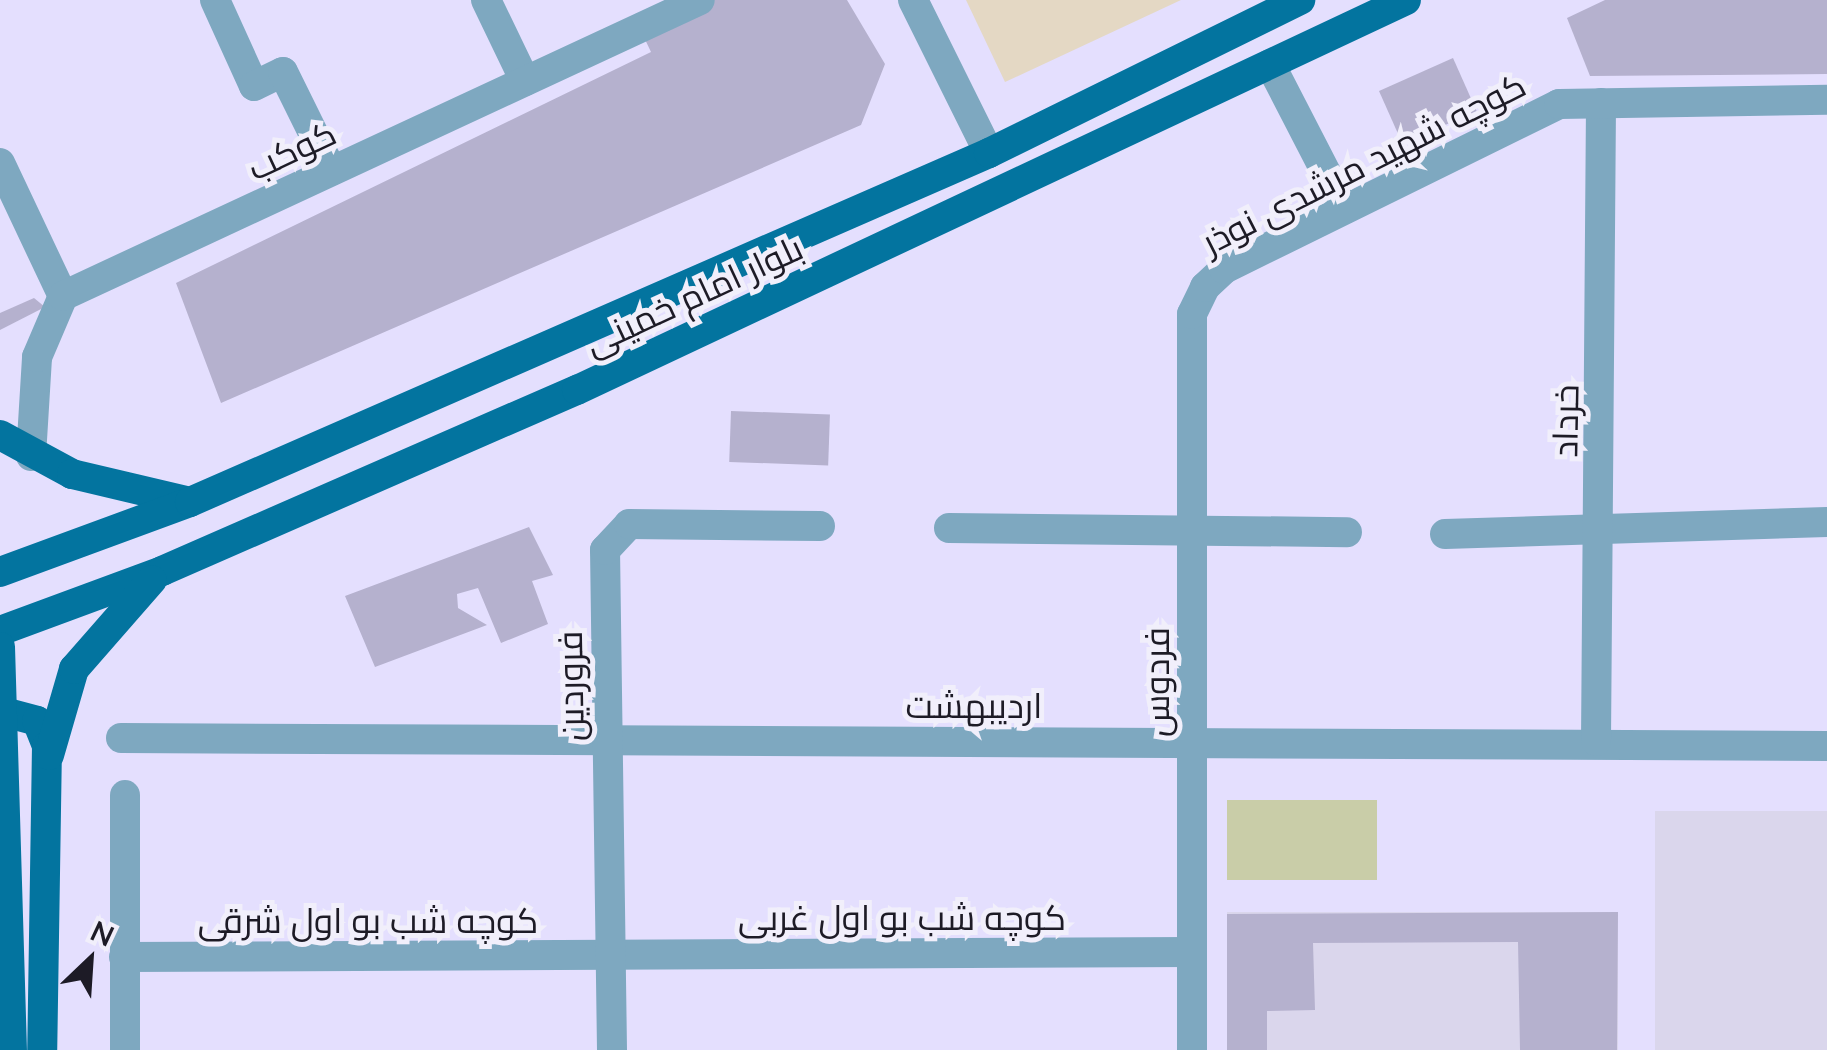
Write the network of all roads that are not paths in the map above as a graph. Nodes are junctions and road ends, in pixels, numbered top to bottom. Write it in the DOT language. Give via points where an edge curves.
graph roads {
  1 [pos="486,0"];
  2 [pos="700,0"];
  3 [pos="913,0"];
  4 [pos="1300,0"];
  5 [pos="1406,0"];
  6 [pos="223,3"];
  7 [pos="1270,64"];
  8 [pos="526,81"];
  9 [pos="1827,100"];
  10 [pos="1601,103"];
  11 [pos="989,153"];
  12 [pos="0,162"];
  13 [pos="332,171"];
  14 [pos="1345,209"];
  15 [pos="63,296"];
  16 [pos="1192,314"];
  17 [pos="0,435"];
  18 [pos="30,456"];
  19 [pos="190,502"];
  20 [pos="1827,522"];
  21 [pos="820,526"];
  22 [pos="949,528"];
  23 [pos="1347,532"];
  24 [pos="1599,532"];
  25 [pos="1192,533"];
  26 [pos="1445,534"];
  27 [pos="162,571"];
  28 [pos="0,572"];
  29 [pos="0,631"];
  30 [pos="0,647"];
  31 [pos="0,710"];
  32 [pos="121,738"];
  33 [pos="606,739"];
  34 [pos="1596,741"];
  35 [pos="1193,743"];
  36 [pos="1827,746"];
  37 [pos="46,768"];
  38 [pos="125,795"];
  39 [pos="1192,952"];
  40 [pos="124,956"];
  41 [pos="612,956"];
  42 [pos="12,1050"];
  43 [pos="42,1050"];
  44 [pos="125,1050"];
  45 [pos="612,1050"];
  46 [pos="1192,1050"];
  1 -- 8 [label="street"];
  2 -- 8 [label="street, کوکب"];
  3 -- 11 [label="street"];
  4 -- 11 [label="main road, بلوار امام خمینی"];
  5 -- 7 [label="main road, بلوار امام خمینی"];
  6 -- 13 [label="street" via="254,86 284,72"];
  7 -- 14 [label="street"];
  7 -- 27 [label="main road, بلوار امام خمینی" via="577,390"];
  8 -- 13 [label="street, کوکب"];
  9 -- 10 [label="street, کوچه شهید مرشدی نوذر"];
  10 -- 14 [label="street, کوچه شهید مرشدی نوذر" via="1559,104"];
  10 -- 24 [label="street, خرداد"];
  11 -- 19 [label="main road, بلوار امام خمینی"];
  12 -- 15 [label="street"];
  13 -- 15 [label="street, کوکب"];
  14 -- 16 [label="street, کوچه شهید مرشدی نوذر" via="1212,276"];
  15 -- 18 [label="street" via="38,357"];
  16 -- 25 [label="street, فردوس"];
  17 -- 18 [label="main road"];
  18 -- 19 [label="main road"];
  19 -- 28 [label="main road, بلوار امام خمینی"];
  20 -- 24 [label="street"];
  21 -- 33 [label="street, فروردین" via="629,524 615,532 605,550"];
  22 -- 25 [label="street"];
  23 -- 25 [label="street"];
  24 -- 26 [label="street"];
  24 -- 34 [label="street, خرداد"];
  25 -- 35 [label="street, فردوس"];
  27 -- 29 [label="main road, بلوار امام خمینی"];
  27 -- 37 [label="main road" via="74,669"];
  30 -- 42 [label="main road, bridge"];
  31 -- 37 [label="main road" via="37,721"];
  32 -- 33 [label="street, اردیبهشت"];
  33 -- 35 [label="street, اردیبهشت"];
  33 -- 41 [label="street, فروردین"];
  34 -- 35 [label="street, اردیبهشت"];
  34 -- 36 [label="street, اردیبهشت"];
  35 -- 39 [label="street, فردوس"];
  37 -- 43 [label="main road"];
  38 -- 40 [label="street"];
  39 -- 41 [label="street, کوچه شب بو اول غربی"];
  39 -- 46 [label="street, فردوس"];
  40 -- 41 [label="street, کوچه شب بو اول شرقی"];
  40 -- 44 [label="street"];
  41 -- 45 [label="street, فروردین"];
}
